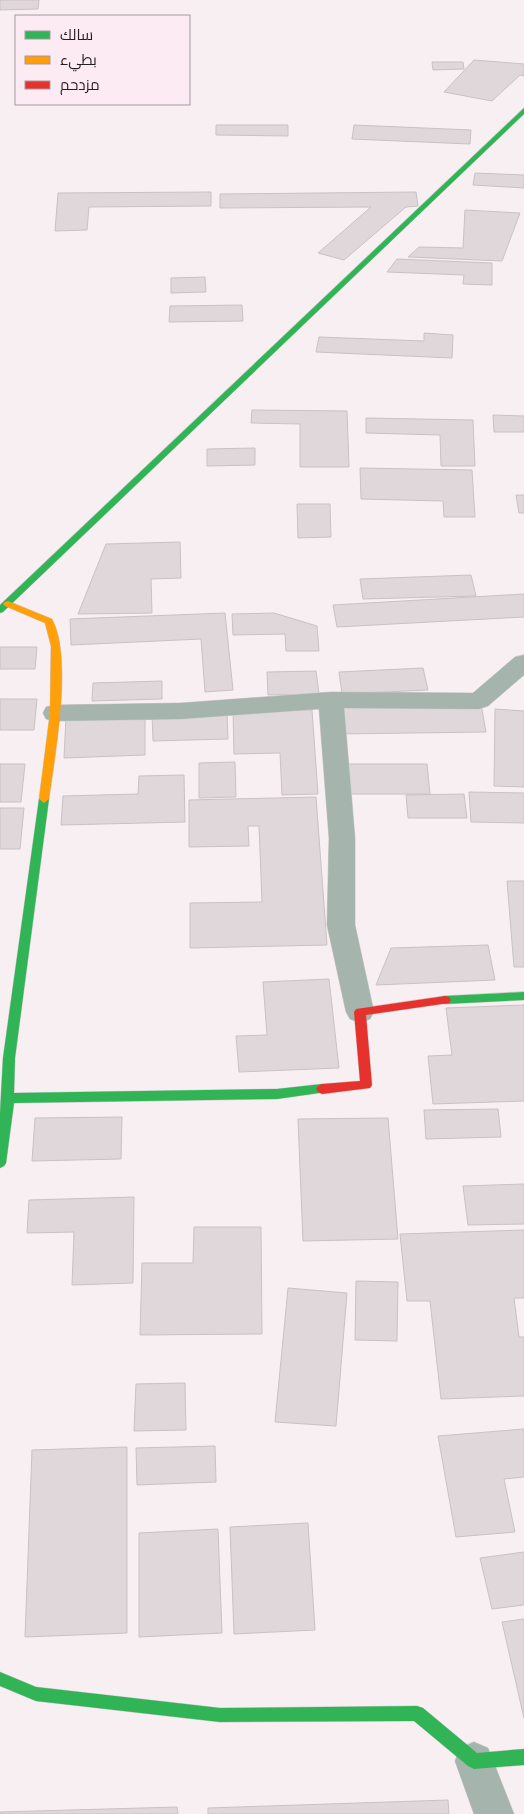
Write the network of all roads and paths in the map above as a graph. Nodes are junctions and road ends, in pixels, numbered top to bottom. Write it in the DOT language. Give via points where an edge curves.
graph roads {
  1 [pos="524,110"];
  2 [pos="4,607"];
  3 [pos="524,662"];
  4 [pos="331,700"];
  5 [pos="55,713"];
  6 [pos="524,996"];
  7 [pos="360,1012"];
  8 [pos="4,1058"];
  9 [pos="8,1098"];
  10 [pos="0,1163"];
  11 [pos="0,1679"];
  12 [pos="524,1757"];
  13 [pos="474,1761"];
  14 [pos="494,1814"];
  1 -- 2 [label="street"];
  2 -- 5 [label="street" via="49,621 56,646"];
  3 -- 4 [label="street" via="480,701"];
  4 -- 5 [label="street" via="181,711"];
  4 -- 7 [label="street" via="342,838 341,925"];
  5 -- 8 [label="street"];
  6 -- 7 [label="street" via="428,1001"];
  7 -- 9 [label="street" via="366,1085 277,1094"];
  8 -- 9 [label="street"];
  9 -- 10 [label="street"];
  11 -- 13 [label="street" via="36,1694 220,1715 417,1713"];
  12 -- 13 [label="street"];
  13 -- 14 [label="street"];
}
